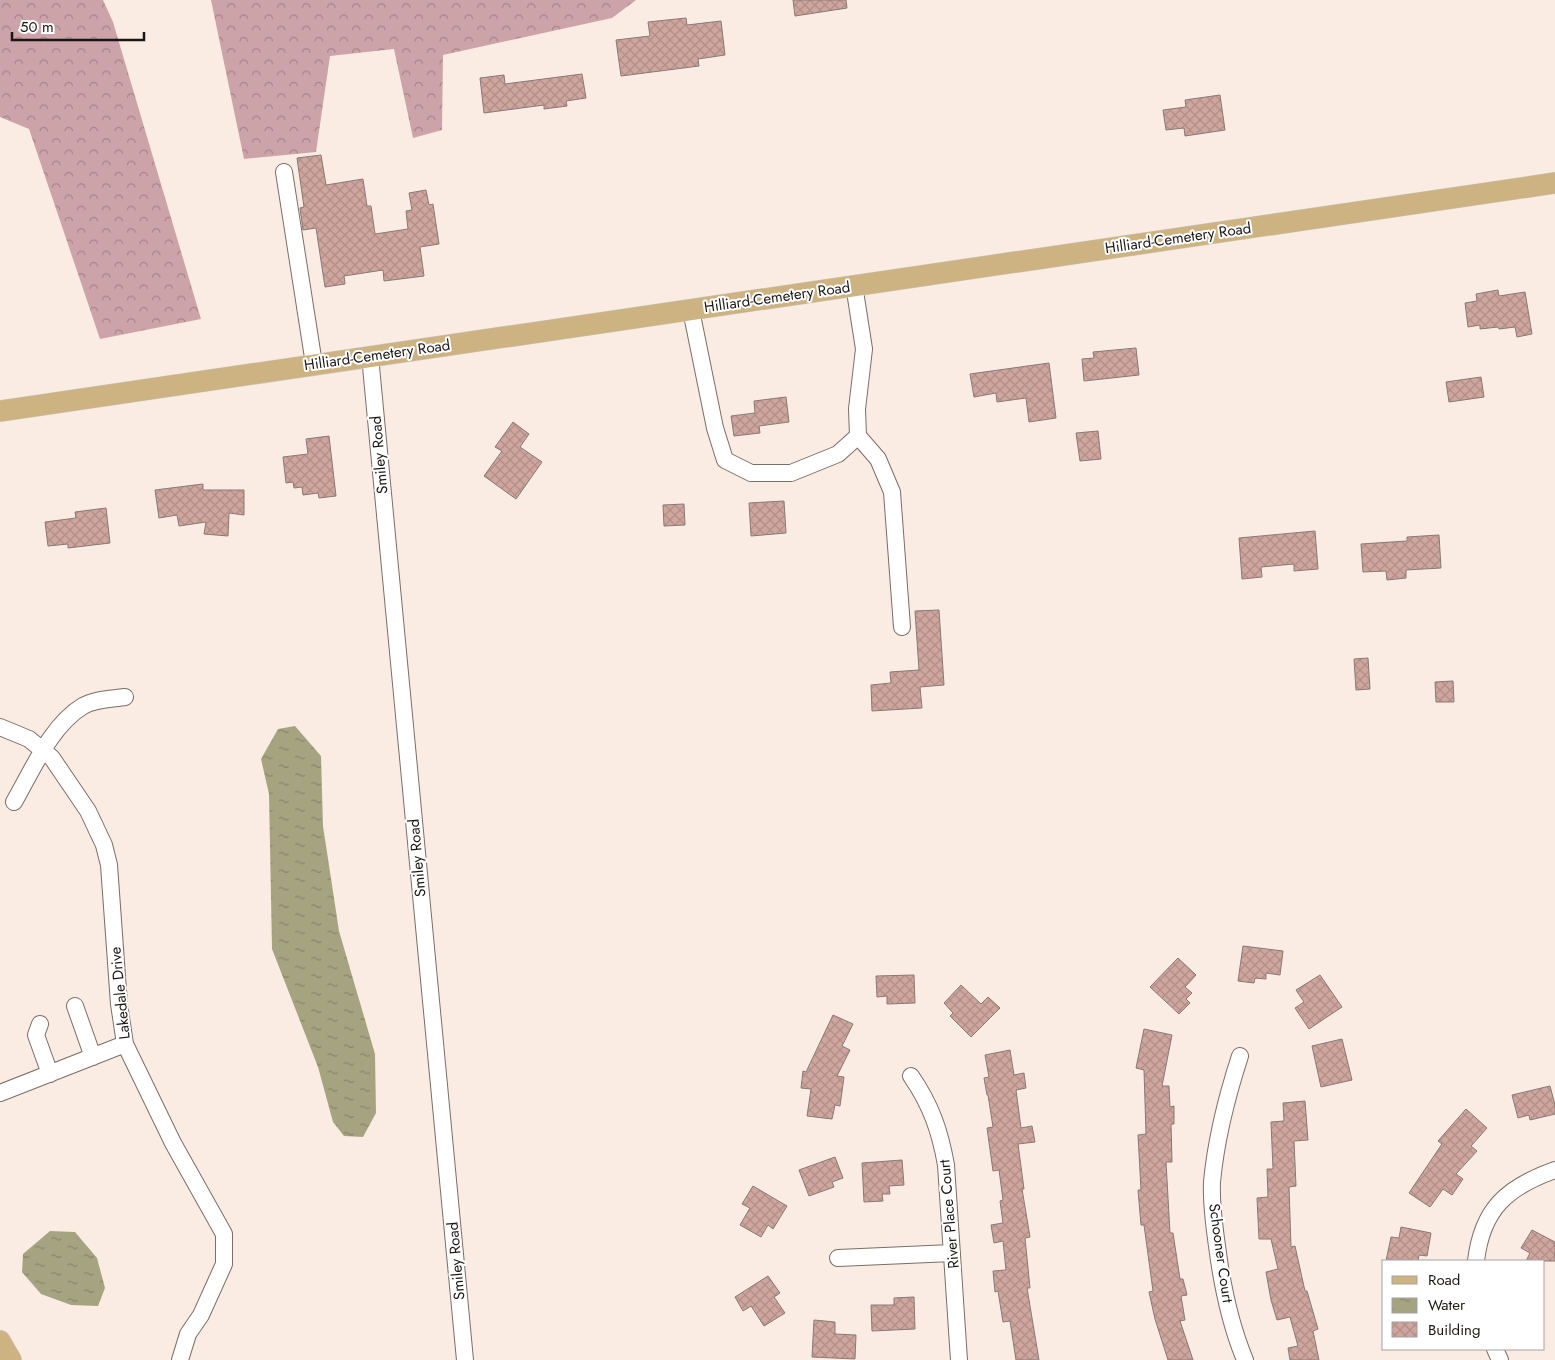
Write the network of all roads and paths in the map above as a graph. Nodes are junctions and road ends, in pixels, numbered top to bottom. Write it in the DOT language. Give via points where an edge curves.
graph roads {
  1 [pos="284,172"];
  2 [pos="1555,183"];
  3 [pos="854,286"];
  4 [pos="691,310"];
  5 [pos="370,356"];
  6 [pos="314,364"];
  7 [pos="0,411"];
  8 [pos="858,436"];
  9 [pos="902,627"];
  10 [pos="125,697"];
  11 [pos="0,728"];
  12 [pos="44,750"];
  13 [pos="14,802"];
  14 [pos="75,1006"];
  15 [pos="34,1030"];
  16 [pos="125,1044"];
  17 [pos="1240,1056"];
  18 [pos="93,1057"];
  19 [pos="50,1074"];
  20 [pos="911,1076"];
  21 [pos="0,1093"];
  22 [pos="1555,1170"];
  23 [pos="952,1253"];
  24 [pos="838,1258"];
  25 [pos="1476,1260"];
  26 [pos="0,1341"];
  27 [pos="11,1360"];
  28 [pos="180,1360"];
  29 [pos="465,1360"];
  30 [pos="959,1360"];
  31 [pos="1245,1360"];
  1 -- 6 [label="street"];
  2 -- 3 [label="main road, Hilliard-Cemetery Road"];
  3 -- 4 [label="main road, Hilliard-Cemetery Road"];
  3 -- 8 [label="street" via="864,349 857,409"];
  4 -- 5 [label="main road, Hilliard-Cemetery Road"];
  4 -- 8 [label="street" via="715,428 725,460 751,473 791,473 838,454"];
  5 -- 6 [label="main road, Hilliard-Cemetery Road"];
  5 -- 29 [label="street, Smiley Road"];
  6 -- 7 [label="main road, Hilliard-Cemetery Road"];
  8 -- 9 [label="street" via="878,459 892,492"];
  10 -- 12 [label="street" via="84,705 56,731"];
  11 -- 12 [label="street, Lakedale Drive" via="29,739"];
  12 -- 13 [label="street"];
  12 -- 16 [label="street, Lakedale Drive" via="88,811 104,845 109,866"];
  14 -- 18 [label="street"];
  15 -- 19 [label="street"];
  16 -- 18 [label="street"];
  16 -- 28 [label="street, Lakedale Drive" via="173,1143 224,1234 224,1264 201,1315 188,1334"];
  17 -- 31 [label="street, Schooner Court" via="1228,1094 1212,1183 1221,1278 1234,1334"];
  18 -- 19 [label="street"];
  19 -- 21 [label="street"];
  20 -- 23 [label="street, River Place Court" via="924,1094 940,1135 946,1165"];
  22 -- 25 [label="street" via="1518,1186 1497,1205 1478,1245"];
  23 -- 24 [label="street"];
  23 -- 30 [label="street, River Place Court"];
  26 -- 27 [label="main road"];
}
